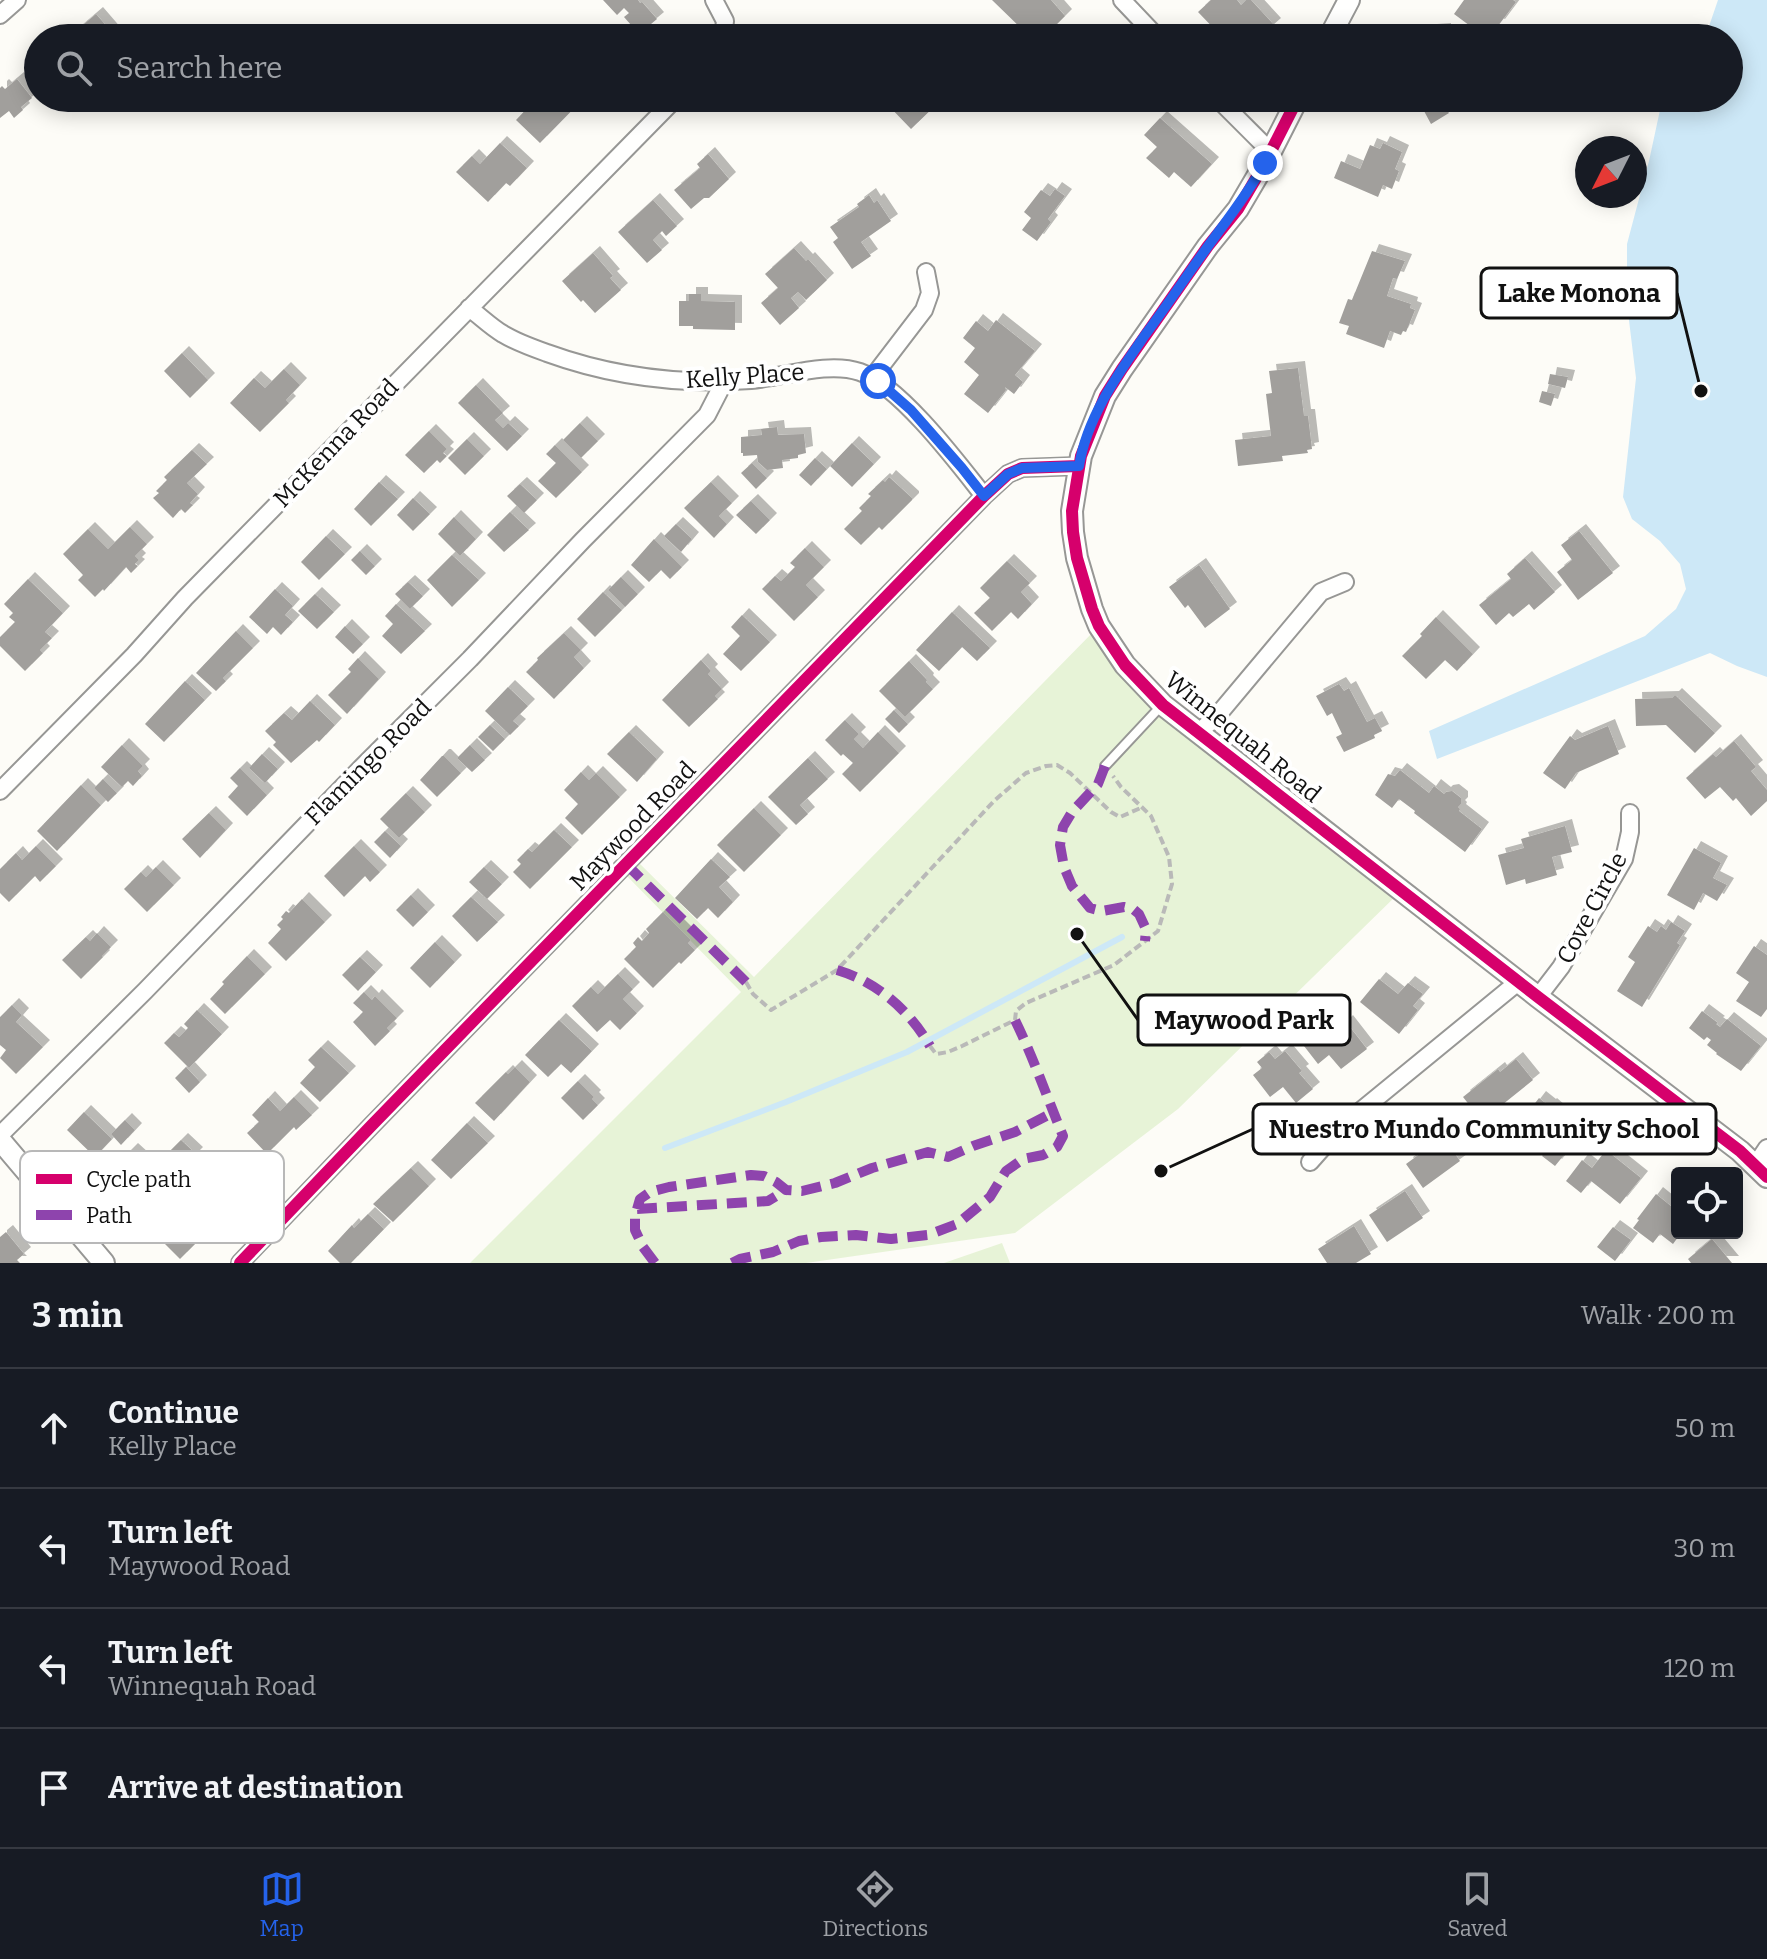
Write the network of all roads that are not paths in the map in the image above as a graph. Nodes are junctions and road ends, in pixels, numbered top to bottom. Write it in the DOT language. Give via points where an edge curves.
graph roads {
  1 [pos="17,0"];
  2 [pos="714,0"];
  3 [pos="1122,0"];
  4 [pos="1349,0"];
  5 [pos="0,15"];
  6 [pos="725,24"];
  7 [pos="1145,24"];
  8 [pos="1336,24"];
  9 [pos="662,112"];
  10 [pos="1231,112"];
  11 [pos="1291,112"];
  12 [pos="1271,152"];
  13 [pos="926,272"];
  14 [pos="469,308"];
  15 [pos="872,378"];
  16 [pos="724,382"];
  17 [pos="1079,466"];
  18 [pos="984,496"];
  19 [pos="1345,582"];
  20 [pos="1163,705"];
  21 [pos="1199,732"];
  22 [pos="1105,766"];
  23 [pos="0,791"];
  24 [pos="1630,813"];
  25 [pos="1518,982"];
  26 [pos="1538,997"];
  27 [pos="0,1138"];
  28 [pos="1767,1148"];
  29 [pos="20,1162"];
  30 [pos="1310,1162"];
  31 [pos="1761,1172"];
  32 [pos="284,1217"];
  33 [pos="87,1243"];
  34 [pos="259,1243"];
  35 [pos="104,1263"];
  36 [pos="240,1263"];
  1 -- 5 [label="street"];
  2 -- 6 [label="street"];
  3 -- 7 [label="street"];
  4 -- 8 [label="street"];
  9 -- 14 [label="street, McKenna Road"];
  10 -- 12 [label="street"];
  11 -- 12 [label="street, Winnequah Road"];
  12 -- 17 [label="street, Winnequah Road" via="1238,209 1105,396"];
  13 -- 15 [label="street" via="930,293 924,310"];
  14 -- 16 [label="street, Kelly Place" via="502,333 560,358 657,380"];
  14 -- 23 [label="street, McKenna Road"];
  15 -- 16 [label="street, Kelly Place" via="827,370"];
  15 -- 18 [label="street, Kelly Place" via="911,410"];
  16 -- 27 [label="street, Flamingo Road" via="707,415"];
  17 -- 18 [label="street, Maywood Road" via="1022,468"];
  17 -- 20 [label="street, Winnequah Road" via="1073,532 1092,609 1125,665"];
  18 -- 32 [label="street, Maywood Road"];
  19 -- 21 [label="street" via="1321,592"];
  20 -- 21 [label="street, Winnequah Road"];
  20 -- 22 [label="lane"];
  21 -- 25 [label="street, Winnequah Road"];
  24 -- 26 [label="street, Cove Circle" via="1624,859"];
  25 -- 26 [label="street, Winnequah Road"];
  25 -- 30 [label="street" via="1341,1127"];
  26 -- 31 [label="street, Winnequah Road"];
  27 -- 29 [label="street"];
  28 -- 31 [label="street"];
  33 -- 35 [label="street"];
  34 -- 36 [label="street, Maywood Road"];
}
